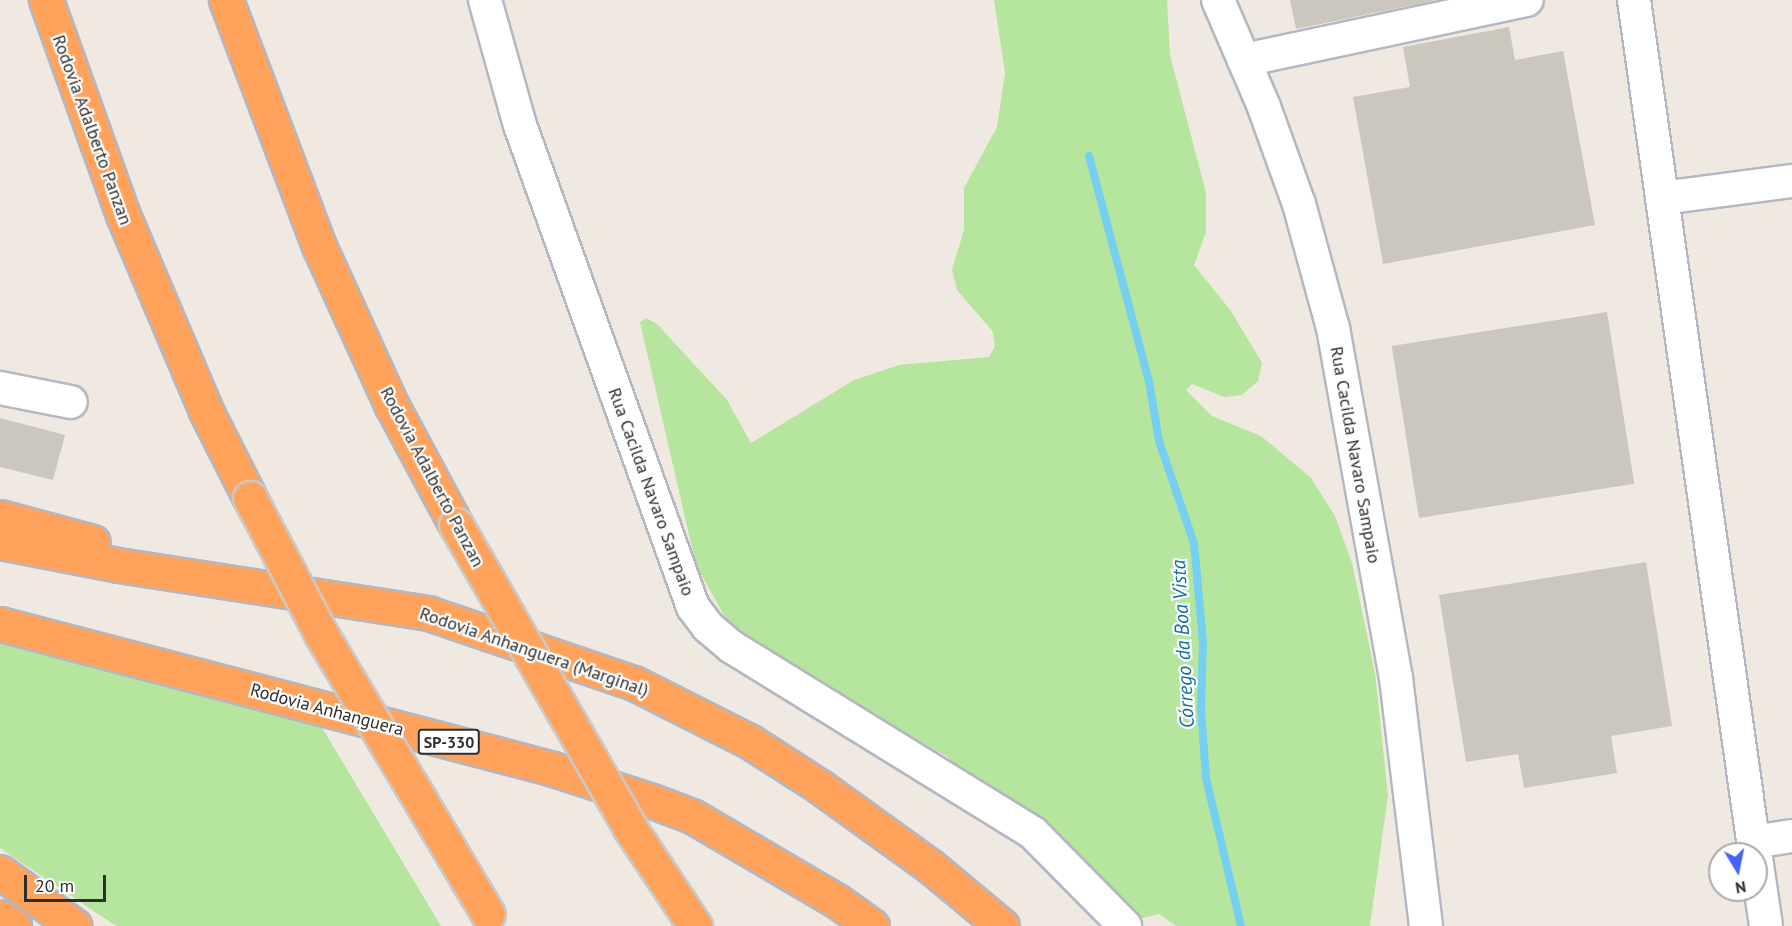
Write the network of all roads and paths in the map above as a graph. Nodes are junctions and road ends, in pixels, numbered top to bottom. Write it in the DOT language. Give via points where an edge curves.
graph roads {
  1 [pos="46,0"];
  2 [pos="226,0"];
  3 [pos="485,0"];
  4 [pos="1218,0"];
  5 [pos="1527,0"];
  6 [pos="1634,0"];
  7 [pos="1244,60"];
  8 [pos="1792,182"];
  9 [pos="1662,198"];
  10 [pos="0,388"];
  11 [pos="71,402"];
  12 [pos="0,517"];
  13 [pos="0,542"];
  14 [pos="191,576"];
  15 [pos="0,624"];
  16 [pos="1792,836"];
  17 [pos="1754,842"];
  18 [pos="1768,846"];
  19 [pos="0,872"];
  20 [pos="1763,902"];
  21 [pos="0,918"];
  22 [pos="492,920"];
  23 [pos="14,926"];
  24 [pos="75,926"];
  25 [pos="695,926"];
  26 [pos="872,926"];
  27 [pos="1002,926"];
  28 [pos="1125,926"];
  29 [pos="1426,926"];
  30 [pos="1767,926"];
  1 -- 22 [label="highway, Rodovia Adalberto Panzan, bridge" via="123,214 206,411 321,634"];
  2 -- 25 [label="highway, Rodovia Adalberto Panzan, bridge" via="319,246 391,404 624,818"];
  3 -- 28 [label="street, Rua Cacilda Navaro Sampaio" via="520,124 693,608 732,647 1033,833"];
  4 -- 7 [label="street, Rua Cacilda Navaro Sampaio"];
  5 -- 7 [label="street"];
  6 -- 9 [label="street"];
  7 -- 29 [label="street, Rua Cacilda Navaro Sampaio" via="1299,204 1333,328 1396,678"];
  8 -- 9 [label="street"];
  9 -- 17 [label="street"];
  10 -- 11 [label="street"];
  12 -- 14 [label="highway" via="110,547"];
  13 -- 14 [label="highway, Rodovia Anhanguera (Marginal)"];
  14 -- 27 [label="highway, Rodovia Anhanguera (Marginal)" via="428,613 634,683 749,741 819,786 930,866"];
  15 -- 26 [label="highway, Rodovia Anhanguera / SP-330" via="550,768 652,801 692,816 837,901"];
  16 -- 18 [label="street"];
  19 -- 24 [label="highway"];
  20 -- 30 [label="street"];
  21 -- 23 [label="highway"];
}
